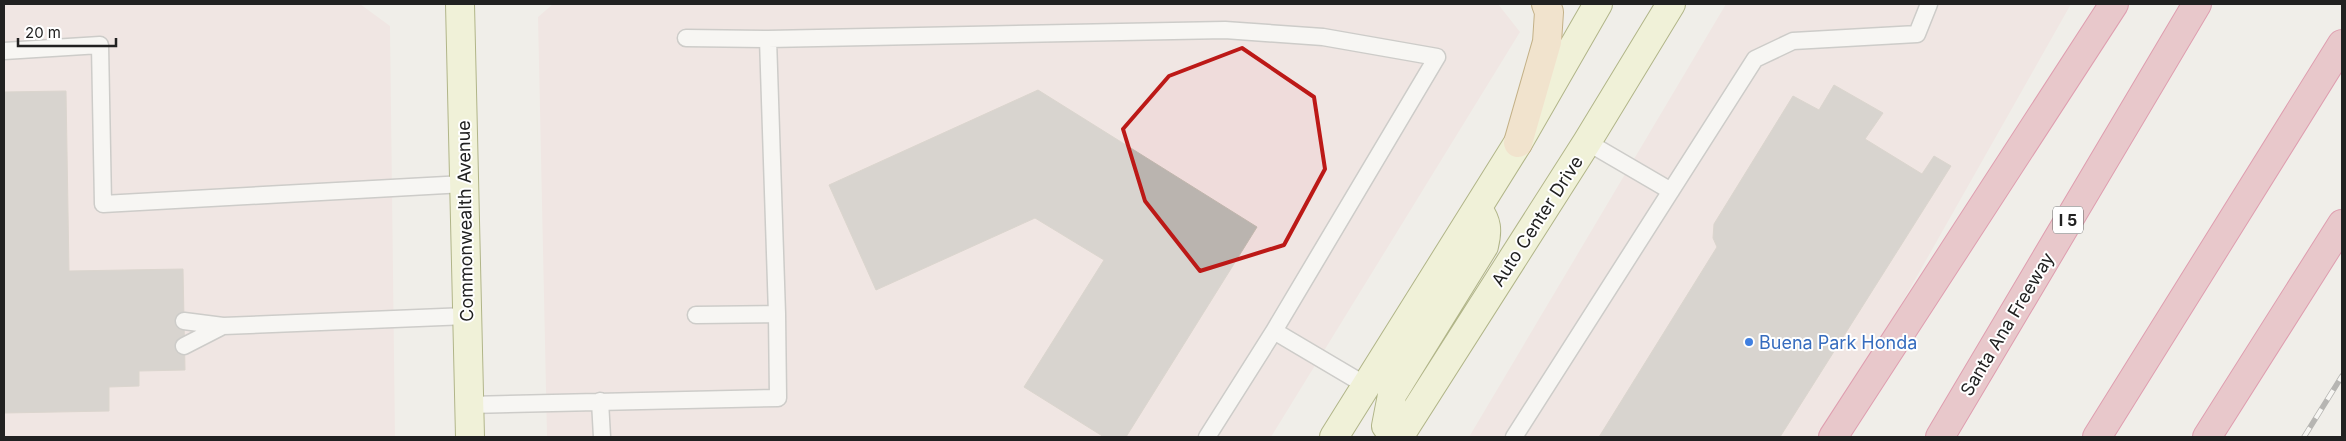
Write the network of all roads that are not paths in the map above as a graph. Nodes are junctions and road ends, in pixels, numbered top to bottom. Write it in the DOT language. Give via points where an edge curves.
graph roads {
  1 [pos="460,4"];
  2 [pos="1546,4"];
  3 [pos="1598,4"];
  4 [pos="1671,4"];
  5 [pos="1929,4"];
  6 [pos="2114,4"];
  7 [pos="2197,4"];
  8 [pos="686,38"];
  9 [pos="768,38"];
  10 [pos="2342,44"];
  11 [pos="4,51"];
  12 [pos="1587,142"];
  13 [pos="1518,143"];
  14 [pos="464,184"];
  15 [pos="1671,191"];
  16 [pos="1478,208"];
  17 [pos="2342,224"];
  18 [pos="777,314"];
  19 [pos="696,315"];
  20 [pos="467,316"];
  21 [pos="184,321"];
  22 [pos="223,326"];
  23 [pos="1274,331"];
  24 [pos="184,346"];
  25 [pos="1367,386"];
  26 [pos="600,401"];
  27 [pos="469,405"];
  28 [pos="470,437"];
  29 [pos="602,437"];
  30 [pos="1207,437"];
  31 [pos="1334,437"];
  32 [pos="1397,437"];
  33 [pos="1514,437"];
  34 [pos="1833,437"];
  35 [pos="1940,437"];
  36 [pos="2097,437"];
  37 [pos="2207,437"];
  1 -- 14 [label="main road, Commonwealth Avenue"];
  2 -- 13 [label="main road" via="1549,12 1547,42"];
  3 -- 13 [label="main road"];
  4 -- 12 [label="main road, Auto Center Drive"];
  5 -- 15 [label="lane" via="1917,34 1793,41 1755,59"];
  6 -- 34 [label="highway"];
  7 -- 35 [label="highway, Santa Ana Freeway / I 5"];
  8 -- 9 [label="lane"];
  9 -- 18 [label="lane"];
  9 -- 23 [label="lane" via="1225,30 1323,38 1437,57"];
  10 -- 36 [label="highway"];
  11 -- 14 [label="lane" via="100,45 103,204"];
  12 -- 15 [label="lane"];
  12 -- 32 [label="main road, Auto Center Drive"];
  13 -- 16 [label="main road"];
  14 -- 20 [label="main road, Commonwealth Avenue"];
  15 -- 33 [label="lane"];
  16 -- 25 [label="main road"];
  16 -- 32 [label="main road" via="1486,222 1484,246 1392,395 1386,426"];
  17 -- 37 [label="highway"];
  18 -- 19 [label="lane"];
  18 -- 26 [label="lane" via="778,398"];
  20 -- 22 [label="lane"];
  20 -- 27 [label="main road, Commonwealth Avenue"];
  21 -- 22 [label="lane"];
  22 -- 24 [label="lane"];
  23 -- 25 [label="lane"];
  23 -- 30 [label="lane"];
  25 -- 31 [label="main road"];
  26 -- 27 [label="lane"];
  26 -- 29 [label="lane"];
  27 -- 28 [label="main road, Commonwealth Avenue"];
}
